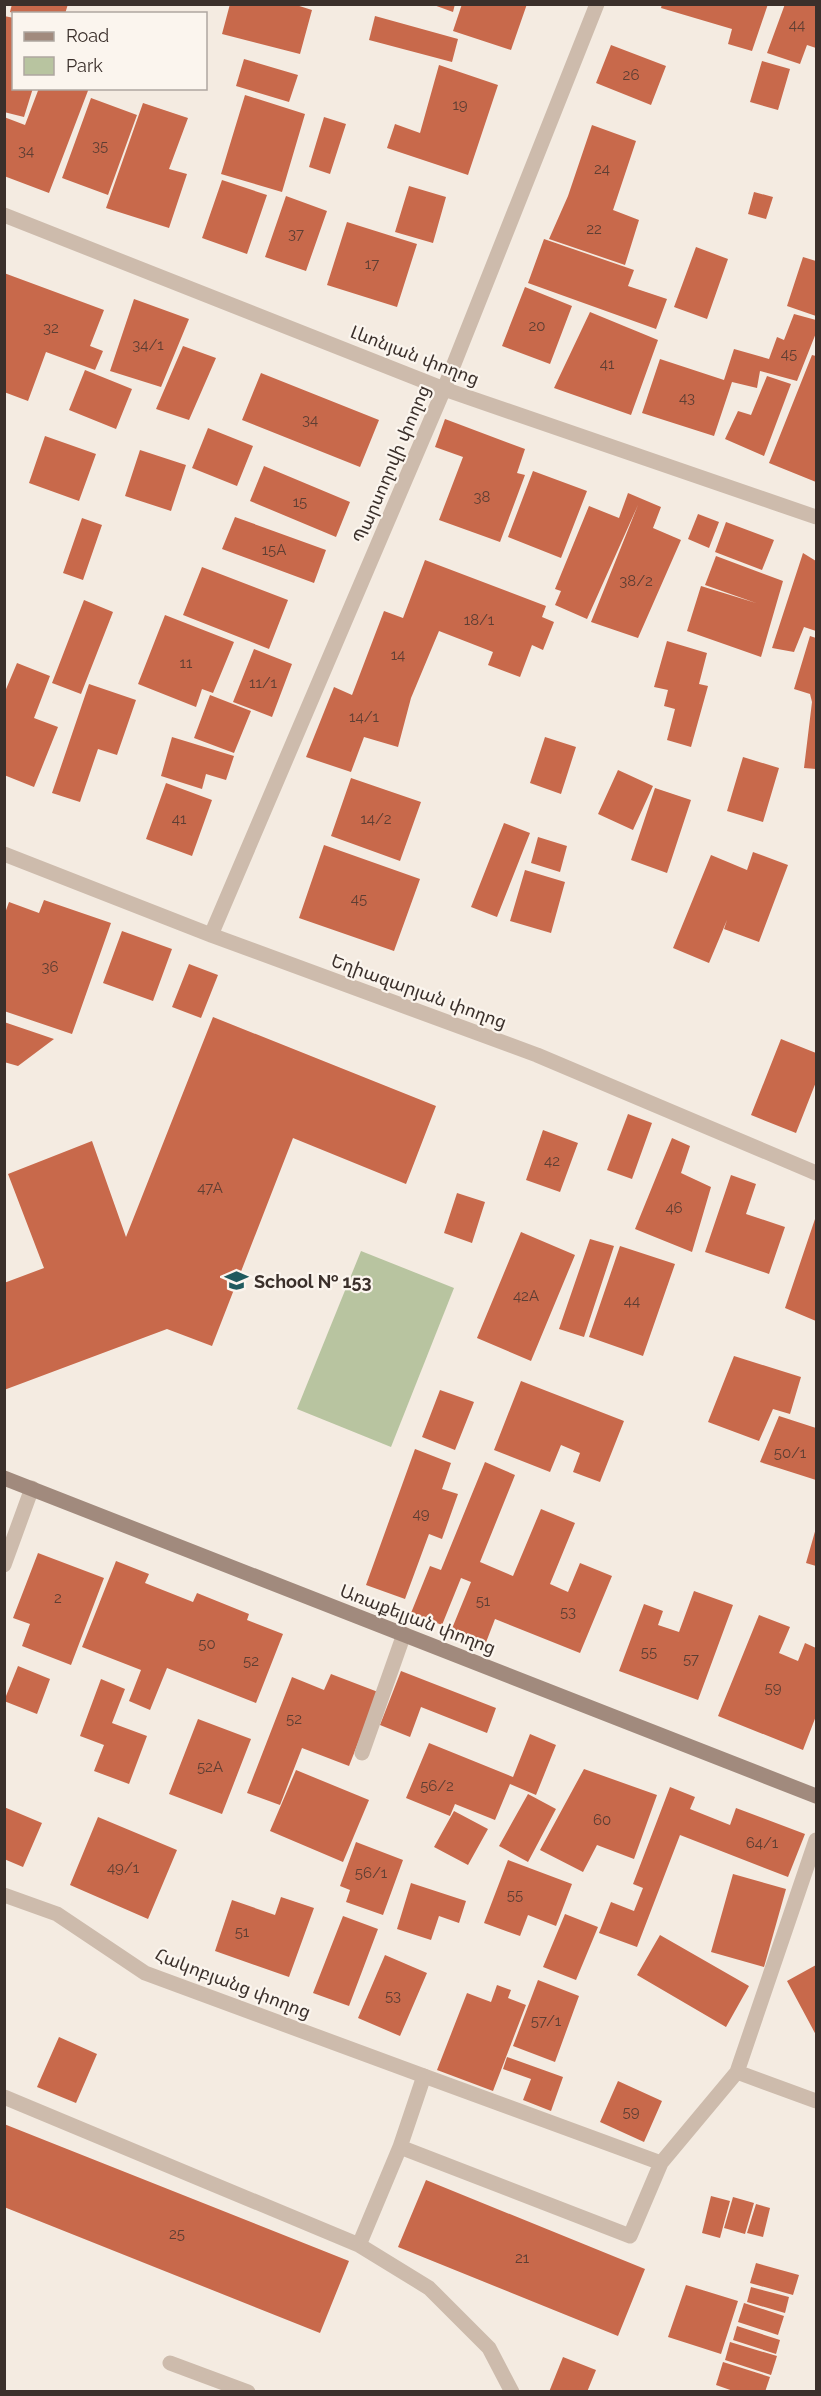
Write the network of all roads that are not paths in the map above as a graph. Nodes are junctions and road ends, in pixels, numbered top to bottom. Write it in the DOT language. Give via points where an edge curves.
graph roads {
  1 [pos="597,4"];
  2 [pos="4,215"];
  3 [pos="444,389"];
  4 [pos="816,517"];
  5 [pos="4,854"];
  6 [pos="211,935"];
  7 [pos="816,1173"];
  8 [pos="4,1478"];
  9 [pos="32,1488"];
  10 [pos="4,1565"];
  11 [pos="404,1634"];
  12 [pos="362,1753"];
  13 [pos="816,1796"];
  14 [pos="816,1840"];
  15 [pos="4,1895"];
  16 [pos="737,2072"];
  17 [pos="423,2076"];
  18 [pos="4,2097"];
  19 [pos="816,2101"];
  20 [pos="400,2147"];
  21 [pos="661,2163"];
  22 [pos="359,2245"];
  23 [pos="170,2363"];
  24 [pos="248,2391"];
  25 [pos="512,2391"];
  1 -- 3 [label="street, Պարսողովի փողոց"];
  2 -- 3 [label="street, Լևոնյան փողոց"];
  3 -- 4 [label="street, Լևոնյան փողոց"];
  3 -- 6 [label="street, Պարսողովի փողոց"];
  5 -- 6 [label="street, Եղիազարյան փողոց"];
  6 -- 7 [label="street, Եղիազարյան փողոց" via="537,1055"];
  8 -- 9 [label="street, Առաքելյան փողոց"];
  9 -- 10 [label="street"];
  9 -- 11 [label="street, Առաքելյան փողոց"];
  11 -- 12 [label="street"];
  11 -- 13 [label="street, Առաքելյան փողոց"];
  14 -- 16 [label="street"];
  15 -- 17 [label="street, Հակոբյանց փողոց" via="57,1914 145,1973"];
  16 -- 19 [label="street"];
  16 -- 21 [label="street"];
  17 -- 20 [label="street"];
  17 -- 21 [label="street, Հակոբյանց փողոց"];
  18 -- 22 [label="street"];
  20 -- 21 [label="street" via="630,2236"];
  20 -- 22 [label="street"];
  22 -- 25 [label="street" via="429,2288 489,2348"];
  23 -- 24 [label="street"];
}
